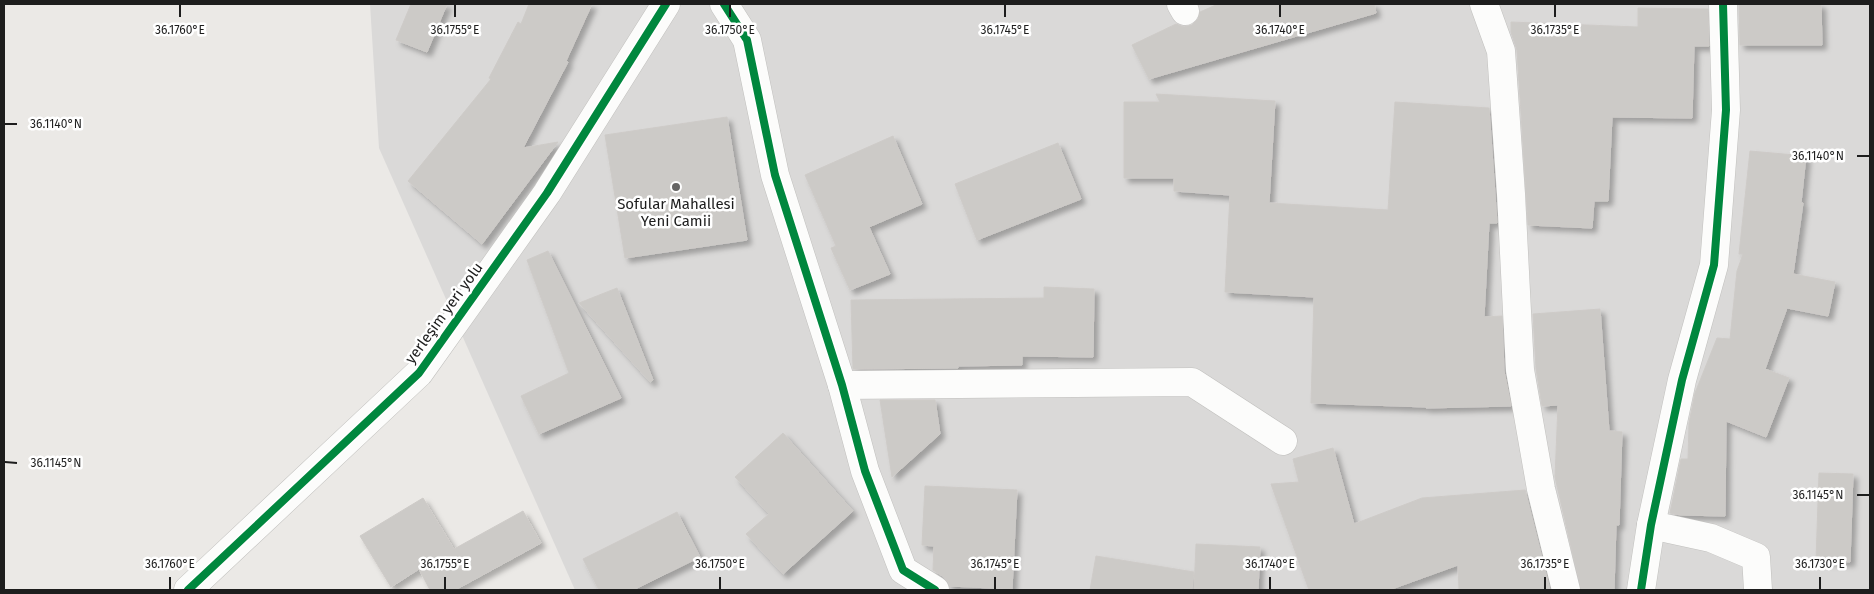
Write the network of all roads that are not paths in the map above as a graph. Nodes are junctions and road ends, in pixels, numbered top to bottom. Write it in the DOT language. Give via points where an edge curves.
graph roads {
  1 [pos="666,4"];
  2 [pos="724,4"];
  3 [pos="1484,4"];
  4 [pos="1723,4"];
  5 [pos="842,385"];
  6 [pos="1283,441"];
  7 [pos="1651,525"];
  8 [pos="188,590"];
  9 [pos="935,590"];
  10 [pos="1566,590"];
  11 [pos="1640,590"];
  12 [pos="1758,590"];
  1 -- 8 [label="street, yerleşim yeri yolu" via="547,193 419,373"];
  2 -- 5 [label="street" via="747,40 775,175"];
  3 -- 10 [label="street" via="1500,51 1520,370 1541,489"];
  4 -- 7 [label="street" via="1726,110 1714,264 1682,380"];
  5 -- 6 [label="street" via="1192,382"];
  5 -- 9 [label="street" via="865,471 902,570"];
  7 -- 11 [label="street"];
  7 -- 12 [label="street" via="1712,538 1756,557"];
}
